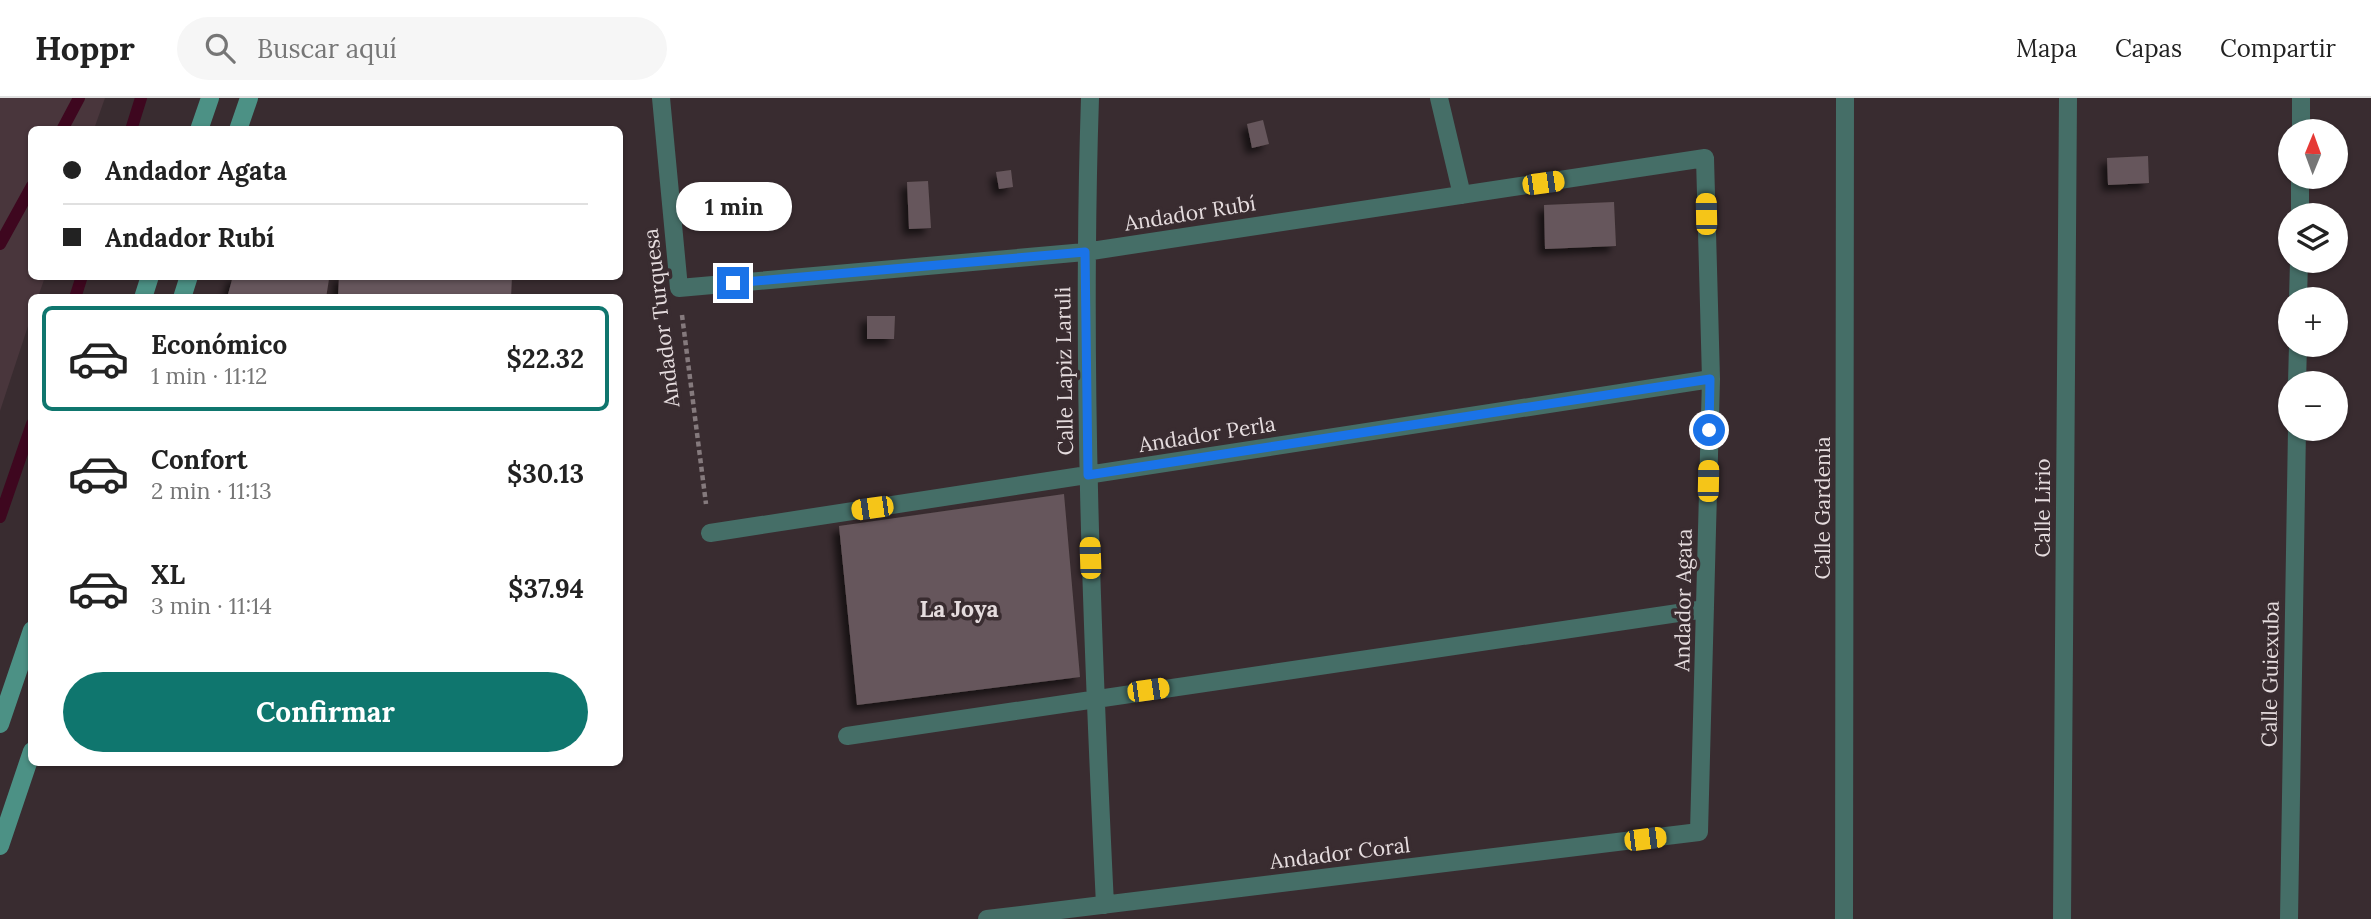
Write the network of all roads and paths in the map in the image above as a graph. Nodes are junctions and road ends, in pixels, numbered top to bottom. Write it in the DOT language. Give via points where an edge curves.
graph roads {
  1 [pos="209,98"];
  2 [pos="249,98"];
  3 [pos="661,98"];
  4 [pos="1090,98"];
  5 [pos="1439,98"];
  6 [pos="1845,98"];
  7 [pos="2068,98"];
  8 [pos="2301,98"];
  9 [pos="2301,119"];
  10 [pos="200,126"];
  11 [pos="239,126"];
  12 [pos="1705,158"];
  13 [pos="1462,195"];
  14 [pos="1085,252"];
  15 [pos="679,288"];
  16 [pos="1710,379"];
  17 [pos="2297,441"];
  18 [pos="1088,475"];
  19 [pos="710,533"];
  20 [pos="1705,609"];
  21 [pos="28,642"];
  22 [pos="1095,697"];
  23 [pos="0,724"];
  24 [pos="847,736"];
  25 [pos="28,763"];
  26 [pos="1699,832"];
  27 [pos="0,846"];
  28 [pos="1105,905"];
  29 [pos="987,919"];
  30 [pos="1844,919"];
  31 [pos="2062,919"];
  32 [pos="2289,919"];
  1 -- 10 [label="main road"];
  2 -- 11 [label="main road"];
  3 -- 15 [label="street, Andador Turquesa"];
  4 -- 14 [label="street, Calle Lapiz Laruli"];
  5 -- 13 [label="street"];
  6 -- 30 [label="street, Calle Gardenia"];
  7 -- 31 [label="street, Calle Lirio"];
  8 -- 9 [label="street"];
  12 -- 13 [label="street, Andador Rubí"];
  12 -- 16 [label="street, Andador Agata"];
  13 -- 14 [label="street, Andador Rubí"];
  14 -- 15 [label="street, Andador Rubí"];
  14 -- 18 [label="street, Calle Lapiz Laruli"];
  15 -- 19 [label="path, Andador Turquesa"];
  16 -- 18 [label="street, Andador Perla"];
  16 -- 20 [label="street, Andador Agata"];
  17 -- 32 [label="street, Calle Guiexuba"];
  18 -- 19 [label="street, Andador Perla"];
  18 -- 22 [label="street, Calle Lapiz Laruli"];
  20 -- 22 [label="street"];
  20 -- 26 [label="street, Andador Agata"];
  21 -- 23 [label="main road"];
  22 -- 24 [label="street"];
  22 -- 28 [label="street, Calle Lapiz Laruli"];
  25 -- 27 [label="main road"];
  26 -- 28 [label="street, Andador Coral"];
  28 -- 29 [label="street, Andador Coral"];
}
